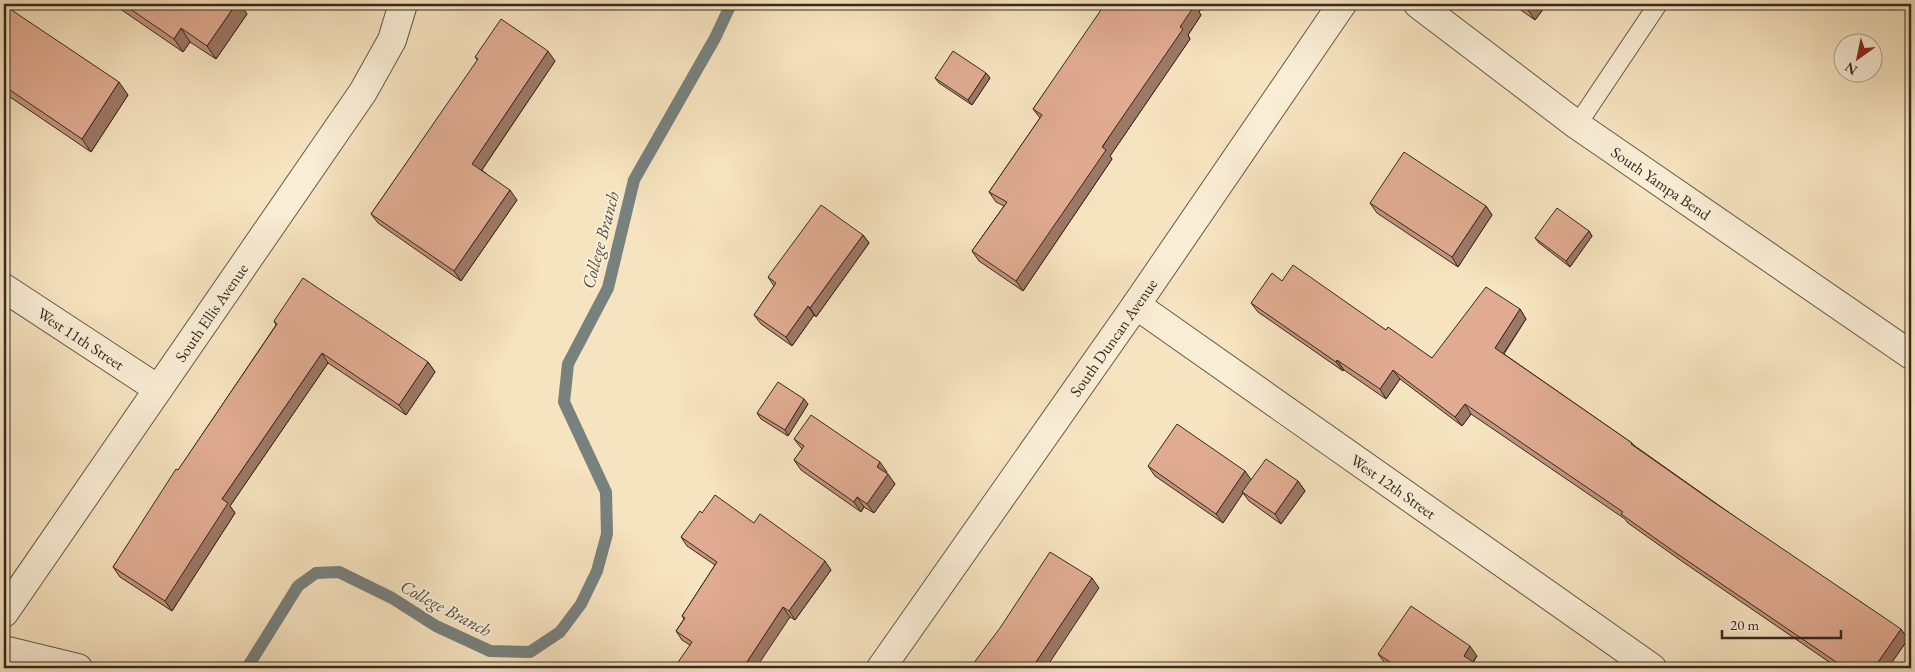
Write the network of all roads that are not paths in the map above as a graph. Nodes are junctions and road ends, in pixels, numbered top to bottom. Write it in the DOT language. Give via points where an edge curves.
graph roads {
  1 [pos="403,4"];
  2 [pos="1342,4"];
  3 [pos="1418,4"];
  4 [pos="1658,4"];
  5 [pos="1577,125"];
  6 [pos="4,288"];
  7 [pos="1136,305"];
  8 [pos="1911,355"];
  9 [pos="158,389"];
  10 [pos="4,612"];
  11 [pos="4,650"];
  12 [pos="78,668"];
  13 [pos="881,668"];
  14 [pos="1652,668"];
  1 -- 9 [label="street, South Ellis Avenue" via="392,40 363,92"];
  2 -- 7 [label="street, South Duncan Avenue"];
  3 -- 5 [label="street, South Yampa Bend"];
  4 -- 5 [label="lane"];
  5 -- 8 [label="street, South Yampa Bend"];
  6 -- 9 [label="street, West 11th Street"];
  7 -- 13 [label="street, South Duncan Avenue"];
  7 -- 14 [label="street, West 12th Street"];
  9 -- 10 [label="street, South Ellis Avenue"];
  11 -- 12 [label="street"];
}
